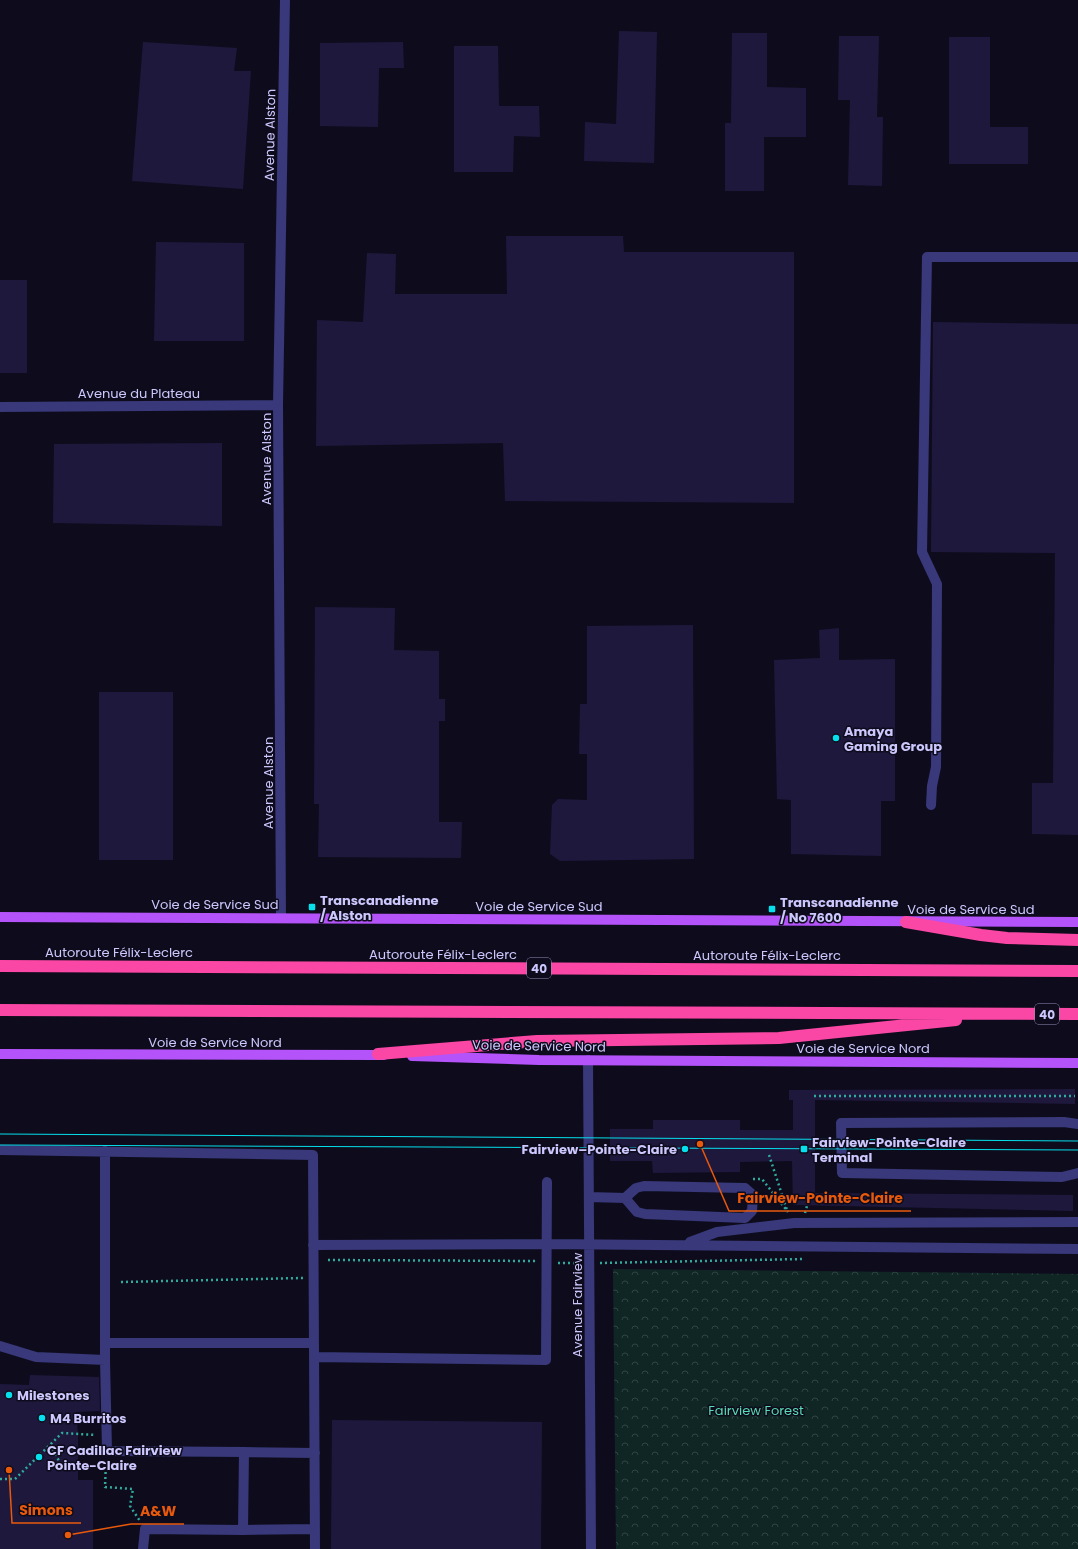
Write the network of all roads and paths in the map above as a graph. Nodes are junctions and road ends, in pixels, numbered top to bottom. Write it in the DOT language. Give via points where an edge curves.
graph roads {
  1 [pos="285,0"];
  2 [pos="1078,257"];
  3 [pos="278,405"];
  4 [pos="0,408"];
  5 [pos="931,805"];
  6 [pos="0,916"];
  7 [pos="281,918"];
  8 [pos="906,922"];
  9 [pos="1078,922"];
  10 [pos="1078,940"];
  11 [pos="0,966"];
  12 [pos="1078,971"];
  13 [pos="0,1010"];
  14 [pos="1017,1014"];
  15 [pos="1078,1014"];
  16 [pos="378,1054"];
  17 [pos="1,1056"];
  18 [pos="588,1060"];
  19 [pos="1078,1063"];
  20 [pos="814,1096"];
  21 [pos="1075,1096"];
  22 [pos="1078,1124"];
  23 [pos="0,1150"];
  24 [pos="106,1151"];
  25 [pos="769,1155"];
  26 [pos="1078,1173"];
  27 [pos="762,1179"];
  28 [pos="547,1182"];
  29 [pos="589,1197"];
  30 [pos="625,1198"];
  31 [pos="807,1206"];
  32 [pos="805,1214"];
  33 [pos="1078,1222"];
  34 [pos="547,1244"];
  35 [pos="313,1245"];
  36 [pos="590,1245"];
  37 [pos="684,1245"];
  38 [pos="1078,1250"];
  39 [pos="804,1259"];
  40 [pos="328,1260"];
  41 [pos="539,1261"];
  42 [pos="610,1262"];
  43 [pos="558,1263"];
  44 [pos="572,1263"];
  45 [pos="306,1278"];
  46 [pos="121,1282"];
  47 [pos="105,1343"];
  48 [pos="314,1343"];
  49 [pos="0,1346"];
  50 [pos="314,1357"];
  51 [pos="105,1360"];
  52 [pos="107,1436"];
  53 [pos="51,1445"];
  54 [pos="107,1451"];
  55 [pos="244,1452"];
  56 [pos="315,1453"];
  57 [pos="62,1466"];
  58 [pos="0,1479"];
  59 [pos="145,1528"];
  60 [pos="315,1529"];
  61 [pos="244,1530"];
  62 [pos="143,1549"];
  63 [pos="315,1549"];
  64 [pos="591,1549"];
  1 -- 3 [label="street, Avenue Alston"];
  2 -- 5 [label="street" via="928,257 922,552 937,584 936,767"];
  3 -- 4 [label="street, Avenue du Plateau"];
  3 -- 7 [label="street, Avenue Alston"];
  6 -- 7 [label="main road, Voie de Service Sud"];
  7 -- 8 [label="main road, Voie de Service Sud"];
  8 -- 9 [label="main road, Voie de Service Sud"];
  8 -- 10 [label="highway" via="1007,938"];
  11 -- 12 [label="highway, Autoroute Félix-Leclerc / 40"];
  13 -- 14 [label="highway, 40"];
  14 -- 15 [label="highway, 40"];
  14 -- 16 [label="highway" via="779,1038 537,1041"];
  16 -- 17 [label="main road, Voie de Service Nord"];
  16 -- 18 [label="main road, Voie de Service Nord"];
  18 -- 19 [label="main road, Voie de Service Nord"];
  18 -- 29 [label="street, Avenue Fairview"];
  20 -- 21 [label="path"];
  22 -- 26 [label="street" via="841,1123 842,1173 1062,1177"];
  23 -- 24 [label="street"];
  24 -- 35 [label="street" via="313,1155"];
  24 -- 47 [label="street"];
  25 -- 27 [label="path" via="788,1212"];
  28 -- 34 [label="street"];
  29 -- 30 [label="street"];
  29 -- 36 [label="street, Avenue Fairview"];
  30 -- 30 [label="street" via="637,1212 645,1214 745,1218 752,1211 753,1195 745,1188 644,1186 636,1188"];
  31 -- 32 [label="path"];
  33 -- 37 [label="street" via="794,1222 717,1232"];
  34 -- 35 [label="street"];
  34 -- 36 [label="street"];
  34 -- 50 [label="street" via="546,1360"];
  35 -- 48 [label="street"];
  36 -- 37 [label="street"];
  36 -- 64 [label="street, Avenue Fairview"];
  37 -- 38 [label="street"];
  39 -- 42 [label="path"];
  40 -- 41 [label="path"];
  43 -- 44 [label="path"];
  45 -- 46 [label="path"];
  47 -- 48 [label="street"];
  47 -- 51 [label="street"];
  48 -- 50 [label="street"];
  49 -- 51 [label="street" via="36,1357"];
  50 -- 56 [label="street"];
  51 -- 52 [label="street"];
  52 -- 53 [label="path" via="62,1433"];
  52 -- 54 [label="street"];
  53 -- 57 [label="path"];
  53 -- 58 [label="path" via="15,1479"];
  54 -- 55 [label="street"];
  54 -- 59 [label="path" via="105,1487 133,1489 130,1506"];
  55 -- 56 [label="street"];
  55 -- 61 [label="street"];
  56 -- 60 [label="street"];
  59 -- 61 [label="street"];
  59 -- 62 [label="street"];
  60 -- 61 [label="street"];
  60 -- 63 [label="street"];
}
